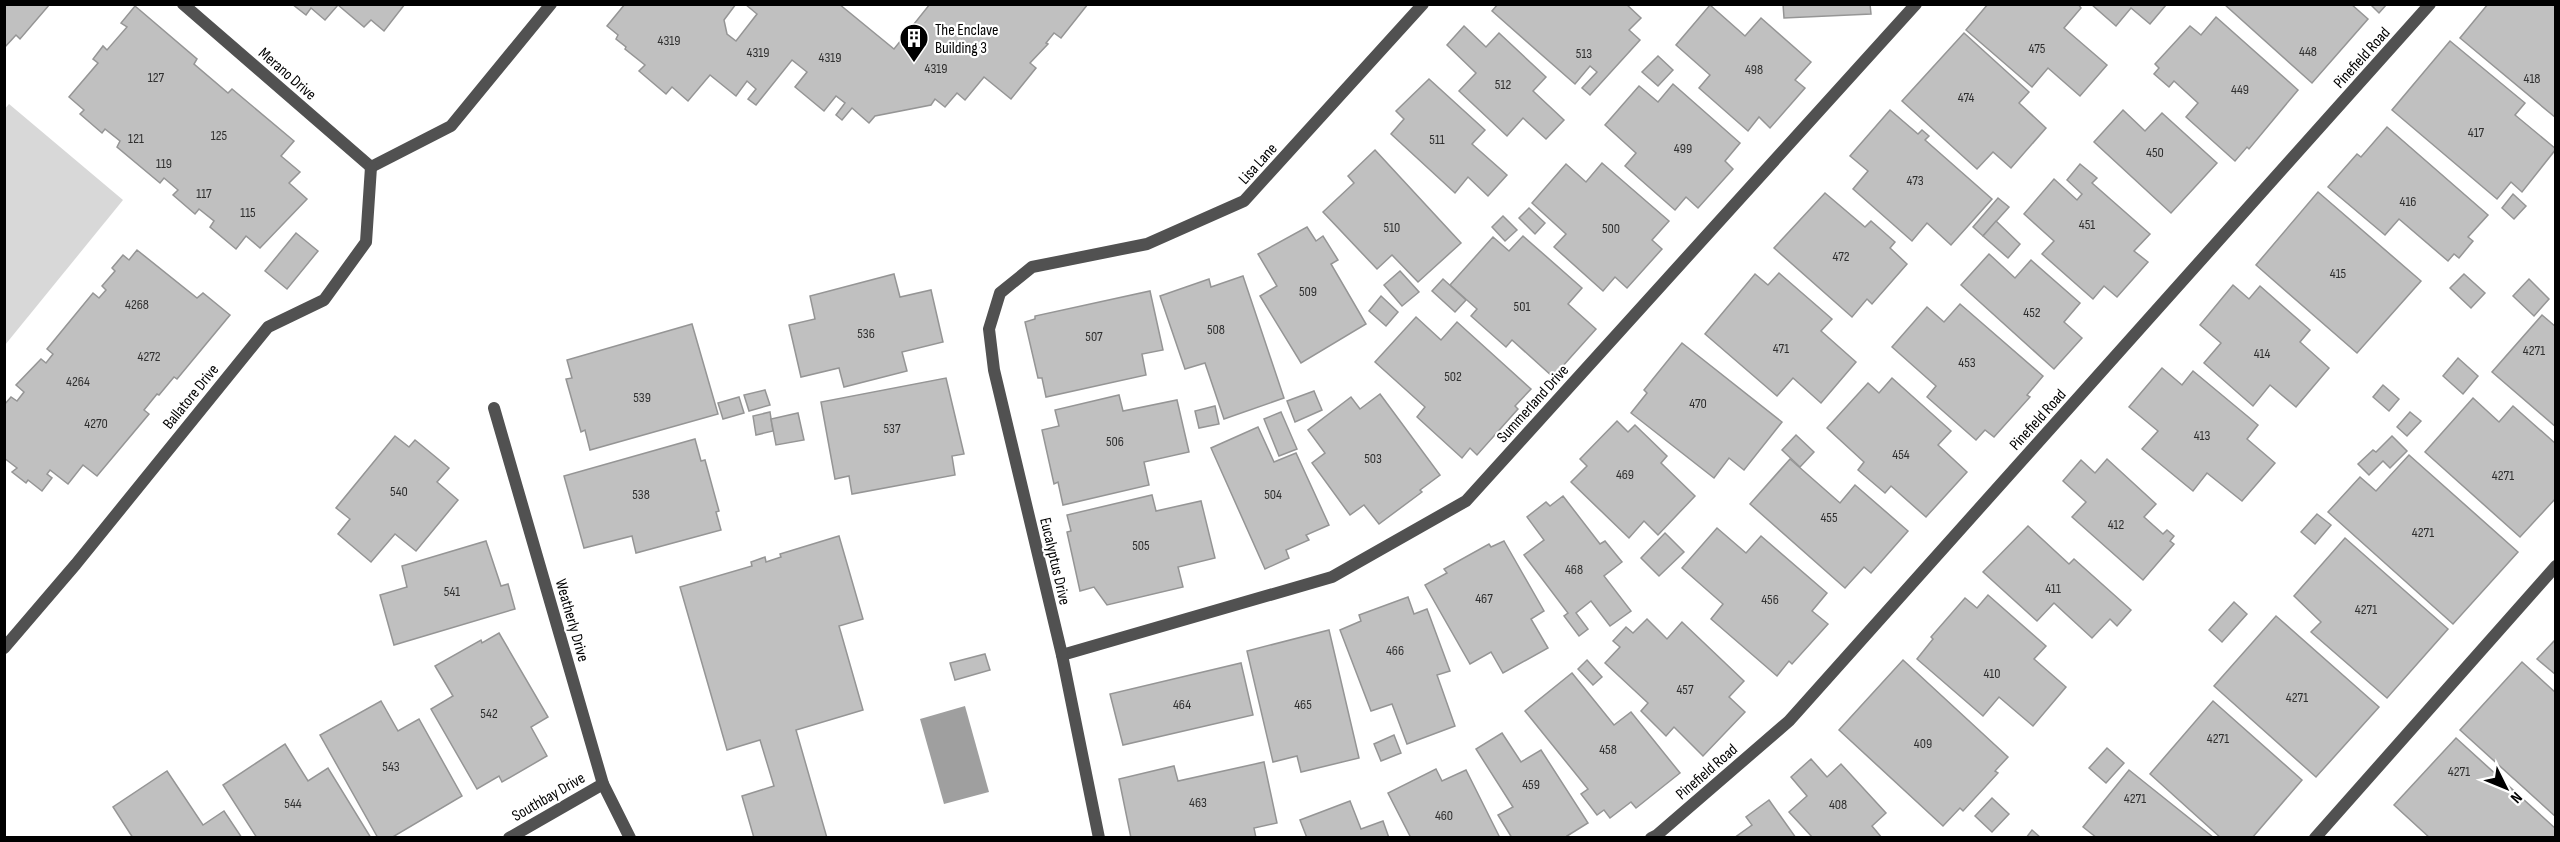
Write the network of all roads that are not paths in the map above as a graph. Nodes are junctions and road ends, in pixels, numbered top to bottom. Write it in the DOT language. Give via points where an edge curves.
graph roads {
  1 [pos="183,4"];
  2 [pos="551,4"];
  3 [pos="1423,4"];
  4 [pos="1916,4"];
  5 [pos="2430,4"];
  6 [pos="371,167"];
  7 [pos="1000,293"];
  8 [pos="494,408"];
  9 [pos="2556,566"];
  10 [pos="4,648"];
  11 [pos="1062,655"];
  12 [pos="603,784"];
  13 [pos="509,837"];
  14 [pos="630,837"];
  15 [pos="1099,837"];
  16 [pos="1651,837"];
  17 [pos="2315,837"];
  1 -- 6 [label="lane, Merano Drive"];
  2 -- 6 [label="lane" via="451,126"];
  3 -- 7 [label="lane, Lisa Lane" via="1244,201 1147,244 1032,267"];
  4 -- 11 [label="lane, Summerland Drive" via="1466,501 1332,577"];
  5 -- 16 [label="lane, Pinefield Road" via="1789,721"];
  6 -- 10 [label="lane, Ballatore Drive" via="366,242 324,300 268,327"];
  7 -- 11 [label="lane, Eucalyptus Drive" via="989,329 994,370"];
  8 -- 12 [label="lane, Weatherly Drive"];
  9 -- 17 [label="lane"];
  11 -- 15 [label="lane, Eucalyptus Drive"];
  12 -- 13 [label="lane, Southbay Drive"];
  12 -- 14 [label="lane, Weatherly Drive"];
}
